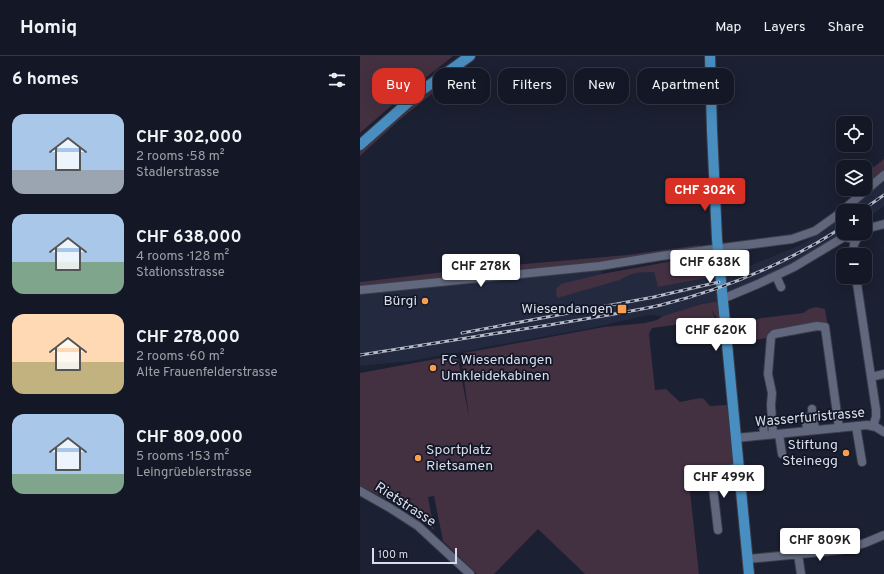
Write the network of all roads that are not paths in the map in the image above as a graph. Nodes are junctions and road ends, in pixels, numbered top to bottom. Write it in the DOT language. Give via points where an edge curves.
graph roads {
  1 [pos="470,56"];
  2 [pos="710,56"];
  3 [pos="360,145"];
  4 [pos="884,175"];
  5 [pos="884,224"];
  6 [pos="872,227"];
  7 [pos="839,240"];
  8 [pos="718,248"];
  9 [pos="776,276"];
  10 [pos="857,284"];
  11 [pos="781,286"];
  12 [pos="360,290"];
  13 [pos="727,297"];
  14 [pos="884,374"];
  15 [pos="871,377"];
  16 [pos="812,409"];
  17 [pos="806,417"];
  18 [pos="763,423"];
  19 [pos="856,426"];
  20 [pos="873,426"];
  21 [pos="839,428"];
  22 [pos="811,430"];
  23 [pos="884,432"];
  24 [pos="776,434"];
  25 [pos="764,435"];
  26 [pos="736,438"];
  27 [pos="782,454"];
  28 [pos="862,462"];
  29 [pos="738,468"];
  30 [pos="360,491"];
  31 [pos="718,530"];
  32 [pos="884,535"];
  33 [pos="798,554"];
  34 [pos="748,559"];
  35 [pos="470,574"];
  36 [pos="749,574"];
  37 [pos="801,574"];
  1 -- 3 [label="main road" via="421,91"];
  2 -- 8 [label="main road"];
  4 -- 8 [label="street" via="836,216 804,236"];
  5 -- 6 [label="street"];
  7 -- 9 [label="street"];
  8 -- 12 [label="street" via="600,266"];
  8 -- 26 [label="main road"];
  9 -- 11 [label="street"];
  9 -- 13 [label="street"];
  10 -- 15 [label="street"];
  14 -- 15 [label="street"];
  15 -- 20 [label="street" via="876,412"];
  16 -- 22 [label="street"];
  17 -- 22 [label="street"];
  18 -- 25 [label="street"];
  19 -- 20 [label="street, Wasserfuristrasse"];
  19 -- 21 [label="street, Wasserfuristrasse"];
  19 -- 28 [label="street"];
  20 -- 23 [label="street, Wasserfuristrasse"];
  21 -- 22 [label="street, Wasserfuristrasse"];
  21 -- 24 [label="street" via="825,327 817,326 774,334 771,337 768,374"];
  22 -- 24 [label="street, Wasserfuristrasse"];
  24 -- 25 [label="street, Wasserfuristrasse"];
  24 -- 27 [label="street"];
  25 -- 26 [label="street, Wasserfuristrasse"];
  26 -- 29 [label="main road"];
  29 -- 31 [label="street" via="711,471"];
  29 -- 34 [label="main road"];
  30 -- 35 [label="street, Rietstrasse" via="418,526"];
  32 -- 33 [label="street" via="848,548"];
  33 -- 34 [label="street"];
  33 -- 37 [label="street"];
  34 -- 36 [label="main road"];
}
